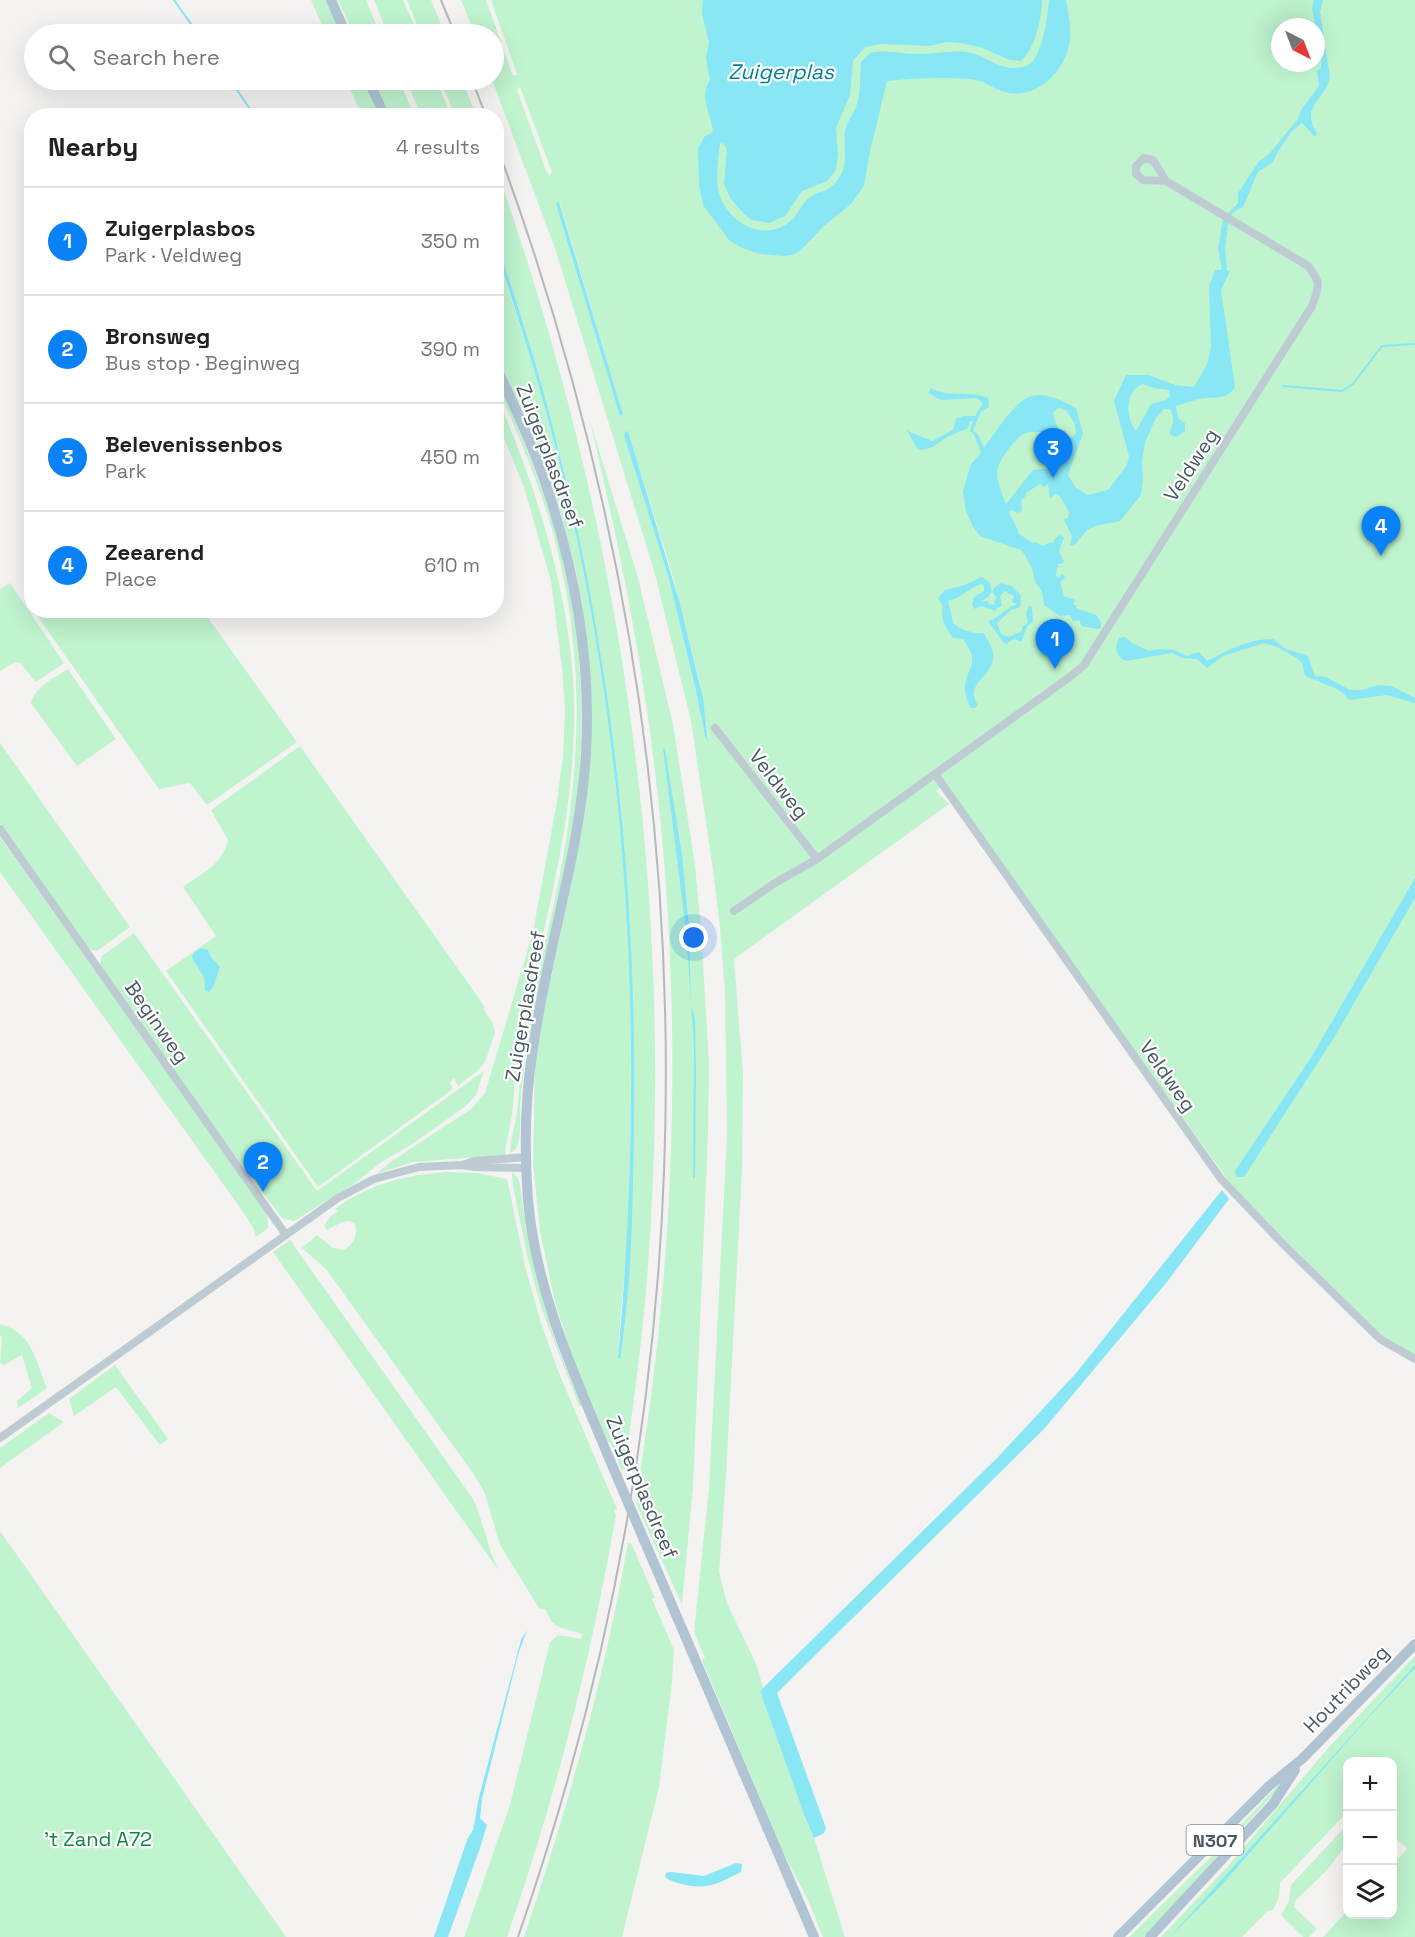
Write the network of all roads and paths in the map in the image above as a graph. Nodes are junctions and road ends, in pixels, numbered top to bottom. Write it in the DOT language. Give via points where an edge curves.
graph roads {
  1 [pos="331,0"];
  2 [pos="342,24"];
  3 [pos="373,90"];
  4 [pos="381,108"];
  5 [pos="1166,181"];
  6 [pos="504,384"];
  7 [pos="715,728"];
  8 [pos="935,774"];
  9 [pos="0,829"];
  10 [pos="817,859"];
  11 [pos="734,911"];
  12 [pos="527,1162"];
  13 [pos="286,1235"];
  14 [pos="1415,1359"];
  15 [pos="0,1438"];
  16 [pos="1415,1644"];
  17 [pos="1302,1759"];
  18 [pos="814,1937"];
  19 [pos="1118,1937"];
  20 [pos="1150,1937"];
  1 -- 2 [label="main road"];
  3 -- 4 [label="main road"];
  5 -- 8 [label="street, Veldweg" via="1308,266 1318,279 1312,306 1083,665"];
  6 -- 12 [label="main road, Zuigerplasdreef" via="540,467 564,544 584,660 586,753 579,814 533,1047"];
  7 -- 10 [label="street, Veldweg"];
  8 -- 10 [label="street, Veldweg"];
  8 -- 14 [label="street, Veldweg" via="1221,1179 1380,1339"];
  9 -- 13 [label="street, Beginweg"];
  10 -- 11 [label="street, Veldweg"];
  12 -- 13 [label="street" via="474,1161 412,1168 374,1179 338,1198"];
  12 -- 18 [label="main road, Zuigerplasdreef, bridge" via="534,1244 562,1346"];
  13 -- 15 [label="street"];
  16 -- 17 [label="main road, Houtribweg / N307"];
  17 -- 19 [label="main road, Houtribweg / N307" via="1269,1786"];
  17 -- 20 [label="main road, Houtribweg / N307" via="1273,1804"];
}
